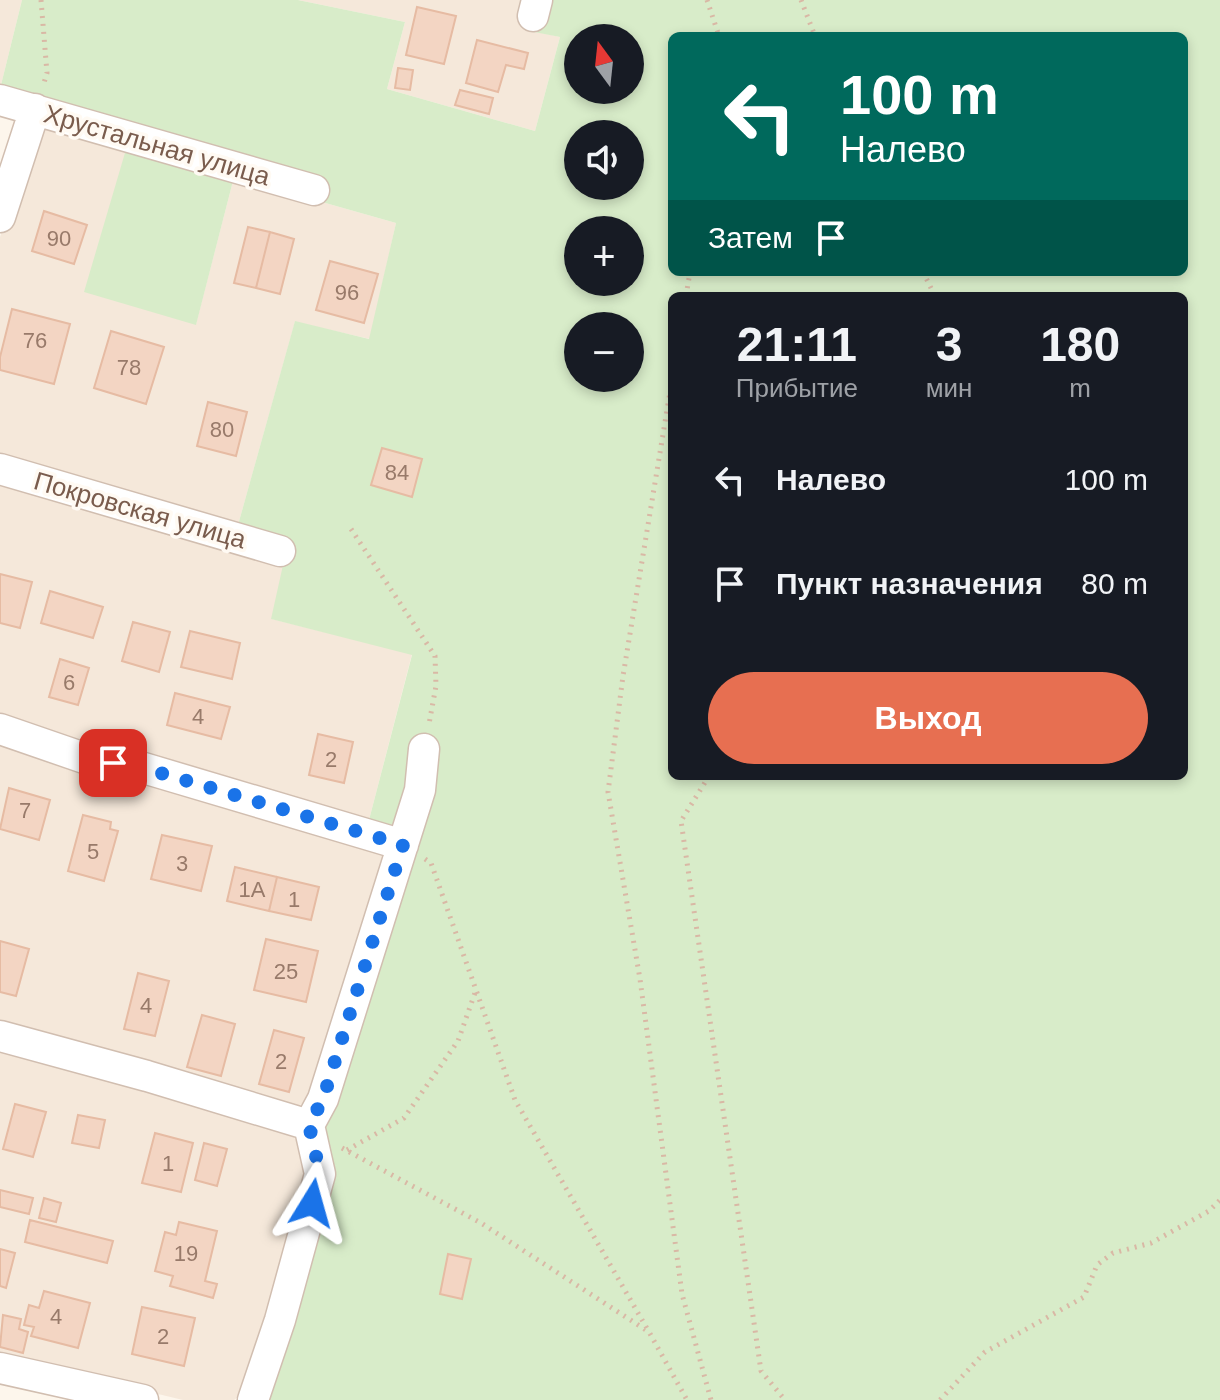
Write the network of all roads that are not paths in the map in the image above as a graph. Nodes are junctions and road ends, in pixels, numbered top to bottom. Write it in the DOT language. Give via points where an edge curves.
graph roads {
  1 [pos="0,100"];
  2 [pos="35,109"];
  3 [pos="314,190"];
  4 [pos="0,217"];
  5 [pos="0,469"];
  6 [pos="280,551"];
  7 [pos="0,729"];
  8 [pos="424,749"];
  9 [pos="403,845"];
  10 [pos="0,1036"];
  11 [pos="309,1125"];
  12 [pos="0,1368"];
  13 [pos="143,1400"];
  14 [pos="253,1400"];
  1 -- 2 [label="street, Хрустальная улица"];
  2 -- 3 [label="street, Хрустальная улица"];
  2 -- 4 [label="street"];
  5 -- 6 [label="street, Покровская улица"];
  7 -- 9 [label="street" via="90,760 137,766"];
  8 -- 9 [label="street" via="420,790"];
  9 -- 11 [label="street" via="323,1099"];
  10 -- 11 [label="street"];
  11 -- 14 [label="street" via="320,1174"];
  12 -- 13 [label="street"];
}
